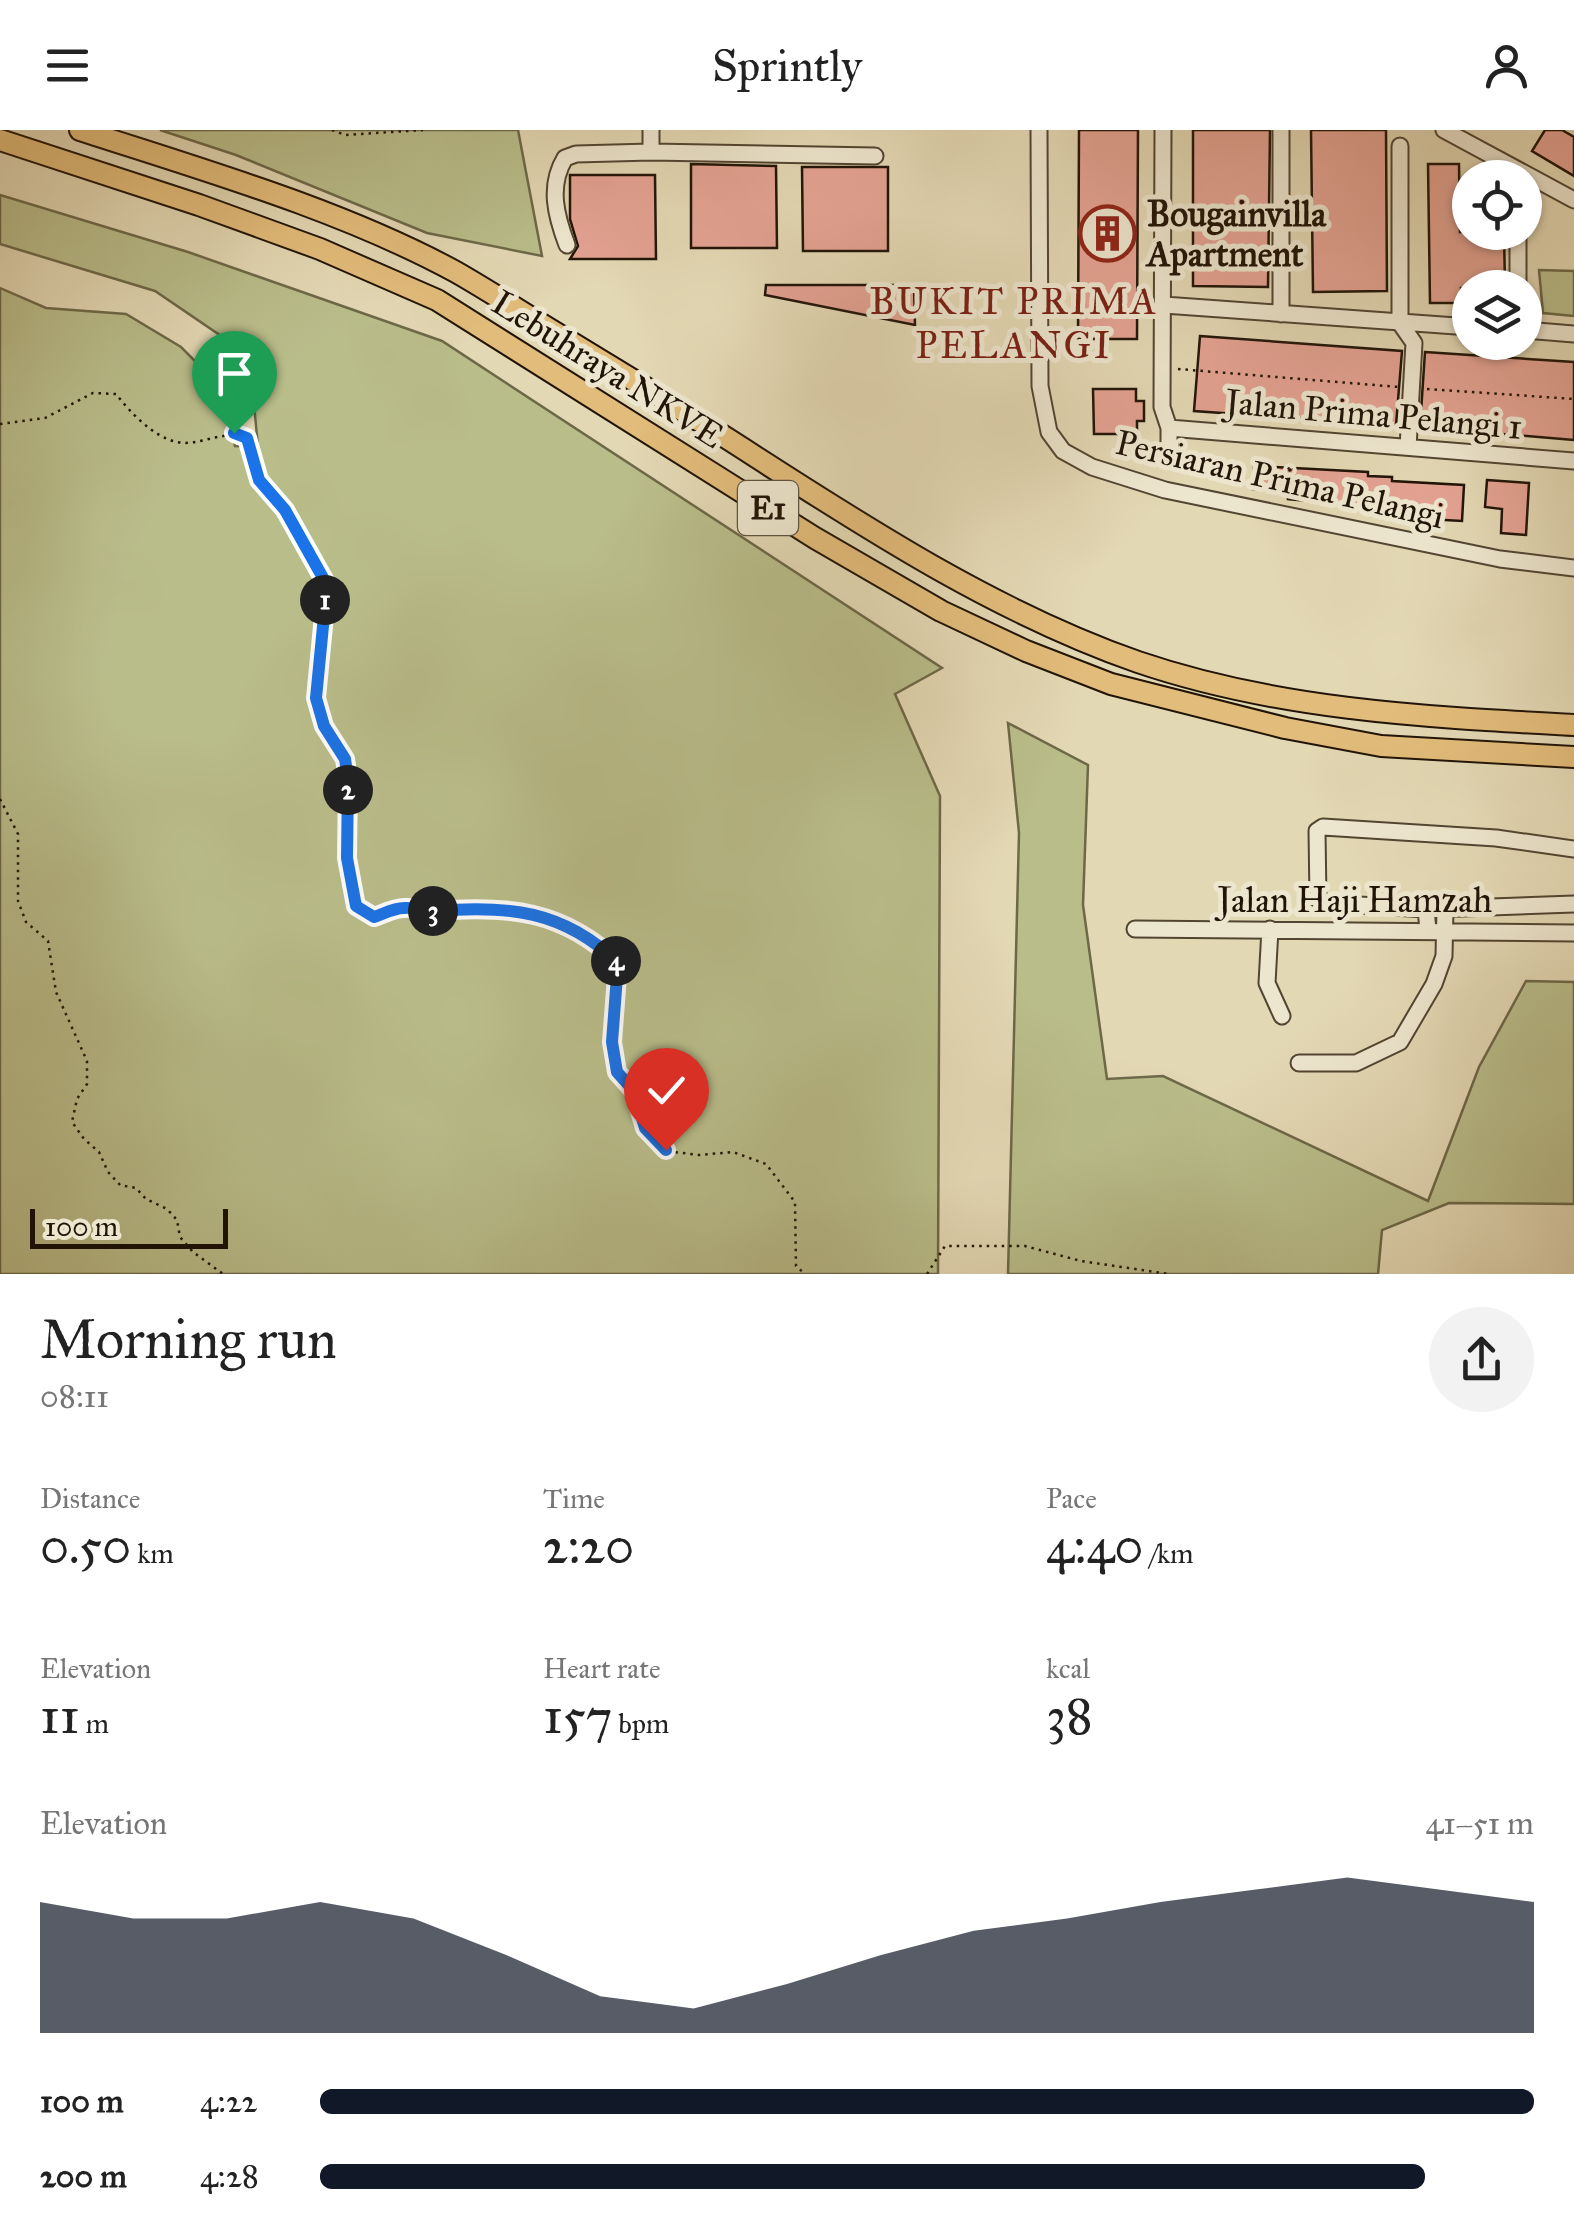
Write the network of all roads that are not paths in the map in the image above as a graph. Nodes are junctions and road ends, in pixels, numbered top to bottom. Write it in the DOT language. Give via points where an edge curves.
graph roads {
  1 [pos="80,130"];
  2 [pos="650,130"];
  3 [pos="1038,130"];
  4 [pos="1163,130"];
  5 [pos="1281,130"];
  6 [pos="1444,130"];
  7 [pos="0,140"];
  8 [pos="1400,146"];
  9 [pos="651,152"];
  10 [pos="875,156"];
  11 [pos="1574,200"];
  12 [pos="567,245"];
  13 [pos="1164,305"];
  14 [pos="1281,314"];
  15 [pos="1400,322"];
  16 [pos="1452,326"];
  17 [pos="1542,331"];
  18 [pos="1574,334"];
  19 [pos="1168,428"];
  20 [pos="1408,447"];
  21 [pos="1168,453"];
  22 [pos="1574,460"];
  23 [pos="1574,568"];
  24 [pos="1574,725"];
  25 [pos="1574,757"];
  26 [pos="1574,848"];
  27 [pos="1574,904"];
  28 [pos="1426,908"];
  29 [pos="1445,908"];
  30 [pos="1136,929"];
  31 [pos="1270,930"];
  32 [pos="1437,930"];
  33 [pos="1574,934"];
  34 [pos="1282,1016"];
  35 [pos="1300,1063"];
  1 -- 24 [label="highway, Lebuhraya NKVE / E1" via="341,221 454,272 892,544 1042,623 1136,661 1292,701"];
  2 -- 9 [label="street"];
  3 -- 23 [label="street, Persiaran Prima Pelangi" via="1040,386 1049,432 1063,451 1165,490 1500,559"];
  4 -- 13 [label="street"];
  5 -- 14 [label="street"];
  6 -- 11 [label="street"];
  7 -- 25 [label="highway, Lebuhraya NKVE / E1" via="198,205 437,300 941,611 1111,684 1380,746"];
  8 -- 15 [label="street"];
  9 -- 10 [label="street"];
  9 -- 12 [label="street" via="565,158 554,185"];
  13 -- 14 [label="street"];
  13 -- 19 [label="street" via="1162,407"];
  14 -- 15 [label="street"];
  15 -- 16 [label="street"];
  15 -- 20 [label="street" via="1414,344"];
  17 -- 18 [label="street"];
  19 -- 20 [label="street, Jalan Prima Pelangi 1"];
  19 -- 21 [label="street"];
  20 -- 22 [label="street, Jalan Prima Pelangi 1"];
  26 -- 28 [label="street" via="1317,831 1318,899"];
  27 -- 29 [label="street"];
  28 -- 29 [label="street"];
  28 -- 32 [label="street"];
  29 -- 32 [label="street"];
  30 -- 31 [label="street, Jalan Haji Hamzah"];
  31 -- 32 [label="street, Jalan Haji Hamzah"];
  31 -- 34 [label="street" via="1267,983"];
  32 -- 33 [label="street, Jalan Haji Hamzah"];
  32 -- 35 [label="street" via="1444,956 1400,1042 1356,1062"];
}
